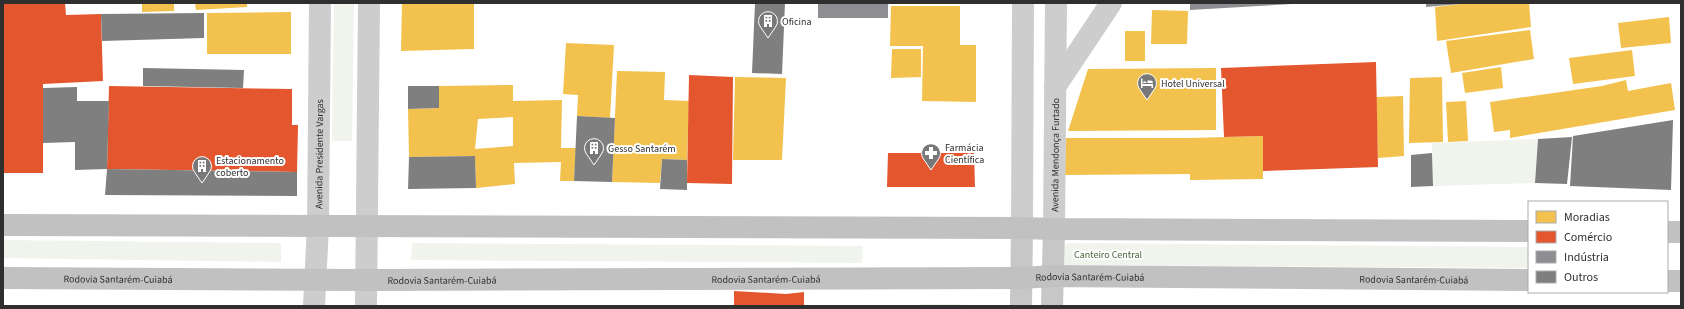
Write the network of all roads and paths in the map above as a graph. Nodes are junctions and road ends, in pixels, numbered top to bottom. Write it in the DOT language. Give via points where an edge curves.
graph roads {
  1 [pos="320,3"];
  2 [pos="368,3"];
  3 [pos="1111,3"];
  4 [pos="1023,11"];
  5 [pos="1056,12"];
  6 [pos="1055,87"];
  7 [pos="3,225"];
  8 [pos="318,226"];
  9 [pos="366,227"];
  10 [pos="1022,228"];
  11 [pos="1054,229"];
  12 [pos="1528,231"];
  13 [pos="1668,232"];
  14 [pos="1681,232"];
  15 [pos="1052,276"];
  16 [pos="3,278"];
  17 [pos="1022,278"];
  18 [pos="314,279"];
  19 [pos="366,280"];
  20 [pos="1528,280"];
  21 [pos="1668,281"];
  22 [pos="1681,281"];
  23 [pos="314,306"];
  24 [pos="366,306"];
  25 [pos="1021,306"];
  26 [pos="1052,306"];
  1 -- 8 [label="street, Avenida Presidente Vargas"];
  2 -- 9 [label="street"];
  3 -- 6 [label="street"];
  4 -- 5 [label="street"];
  4 -- 10 [label="street"];
  5 -- 6 [label="street, Avenida Mendonça Furtado"];
  6 -- 11 [label="street, Avenida Mendonça Furtado"];
  7 -- 8 [label="highway"];
  8 -- 9 [label="highway"];
  8 -- 18 [label="street, Avenida Presidente Vargas"];
  9 -- 10 [label="highway"];
  9 -- 19 [label="street"];
  10 -- 11 [label="highway"];
  10 -- 17 [label="main road"];
  11 -- 12 [label="highway"];
  11 -- 15 [label="main road, Avenida Mendonça Furtado"];
  13 -- 14 [label="highway"];
  15 -- 17 [label="highway, Rodovia Santarém-Cuiabá"];
  15 -- 20 [label="highway, Rodovia Santarém-Cuiabá"];
  15 -- 26 [label="main road, Avenida Mendonça Furtado"];
  16 -- 18 [label="highway, Rodovia Santarém-Cuiabá"];
  17 -- 19 [label="highway, Rodovia Santarém-Cuiabá"];
  17 -- 25 [label="main road"];
  18 -- 19 [label="highway, Rodovia Santarém-Cuiabá"];
  18 -- 23 [label="street, Avenida Presidente Vargas"];
  19 -- 24 [label="street"];
  21 -- 22 [label="highway"];
}
